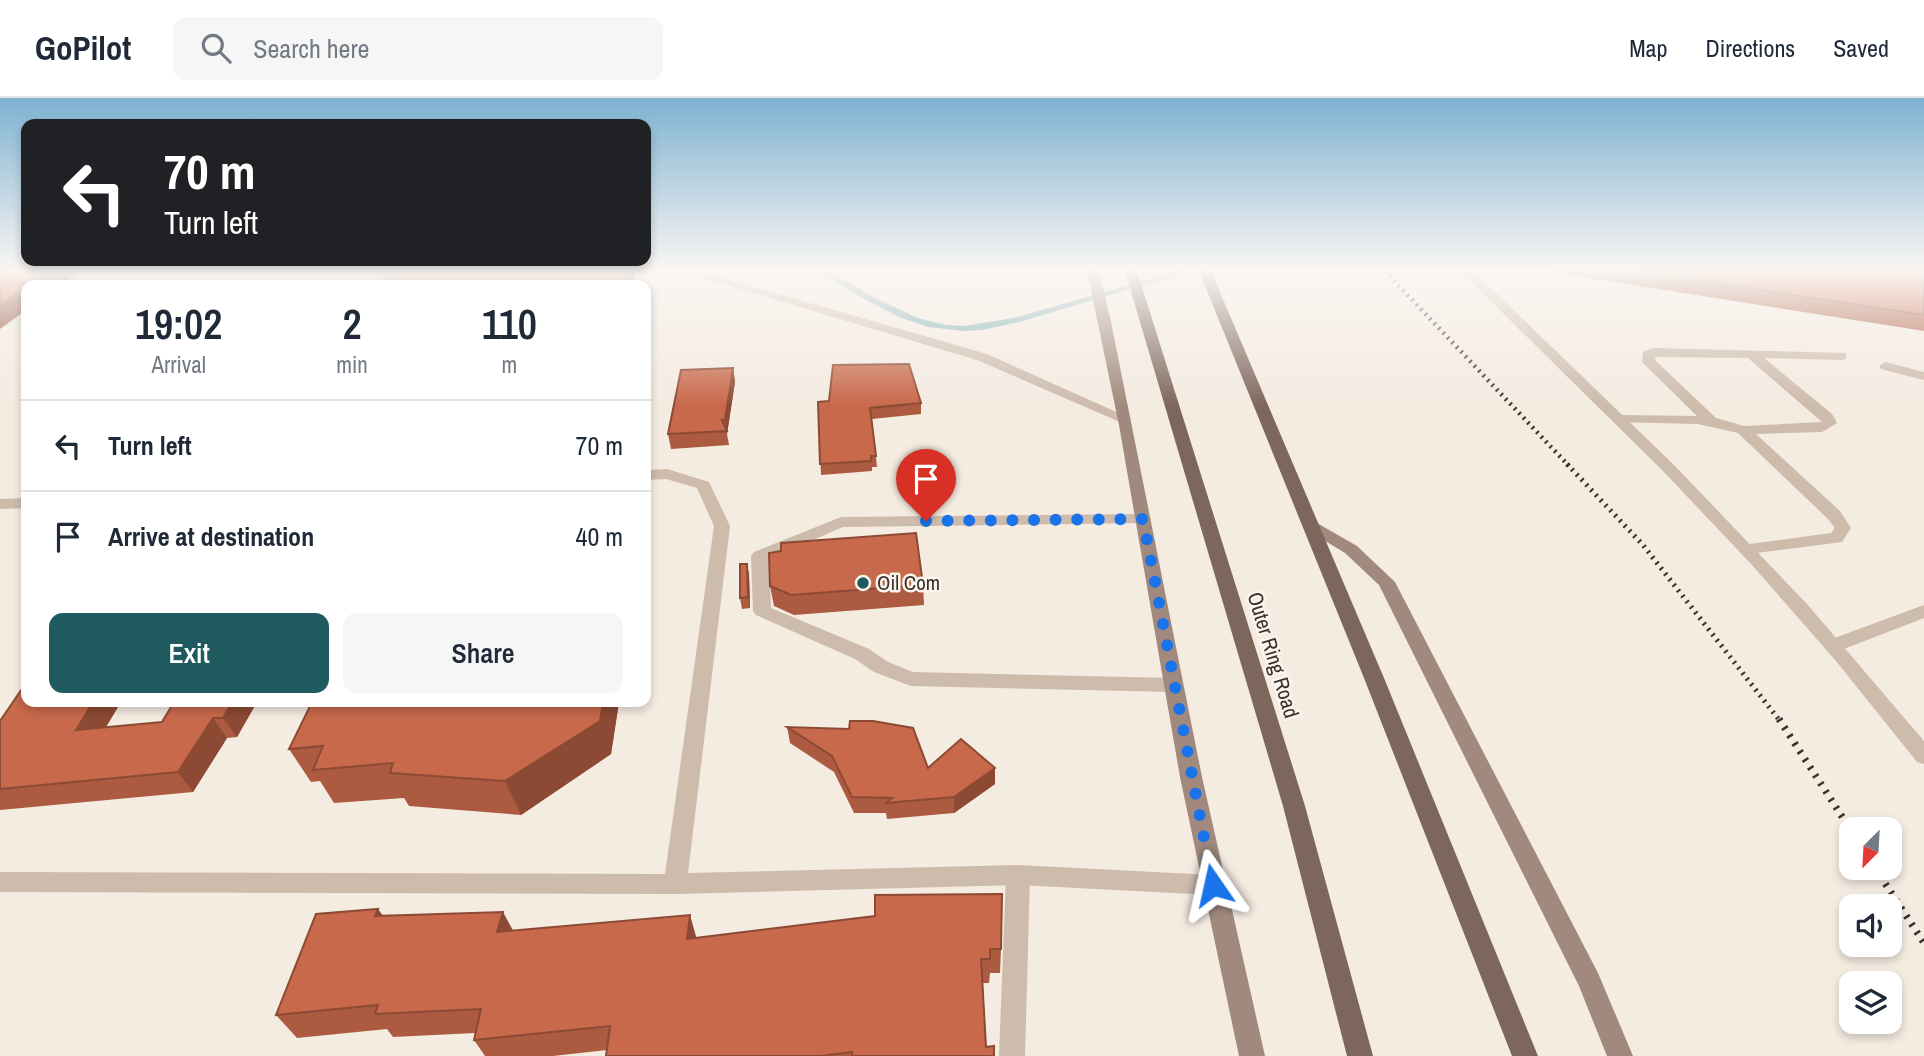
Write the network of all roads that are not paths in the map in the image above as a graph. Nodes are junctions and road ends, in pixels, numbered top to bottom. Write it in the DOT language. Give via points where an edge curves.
graph roads {
  1 [pos="839,316"];
  2 [pos="1104,316"];
  3 [pos="1144,316"];
  4 [pos="1224,316"];
  5 [pos="1513,316"];
  6 [pos="1751,354"];
  7 [pos="1841,356"];
  8 [pos="1886,366"];
  9 [pos="1924,376"];
  10 [pos="1125,419"];
  11 [pos="1620,419"];
  12 [pos="1711,421"];
  13 [pos="1743,430"];
  14 [pos="651,475"];
  15 [pos="21,503"];
  16 [pos="0,504"];
  17 [pos="1143,519"];
  18 [pos="1310,524"];
  19 [pos="1748,548"];
  20 [pos="1924,611"];
  21 [pos="1836,645"];
  22 [pos="1173,685"];
  23 [pos="1924,757"];
  24 [pos="1018,875"];
  25 [pos="0,882"];
  26 [pos="675,884"];
  27 [pos="1213,885"];
  28 [pos="1012,1056"];
  29 [pos="1252,1056"];
  30 [pos="1360,1056"];
  31 [pos="1525,1056"];
  32 [pos="1620,1056"];
  1 -- 10 [label="street" via="982,357"];
  2 -- 10 [label="main road"];
  3 -- 30 [label="main road, Outer Ring Road" via="1294,806"];
  4 -- 18 [label="main road"];
  5 -- 11 [label="street"];
  6 -- 7 [label="street"];
  6 -- 12 [label="street" via="1648,355 1649,362"];
  6 -- 13 [label="street" via="1830,423 1822,428"];
  8 -- 9 [label="street"];
  10 -- 17 [label="main road"];
  11 -- 12 [label="street"];
  11 -- 19 [label="street"];
  12 -- 13 [label="street"];
  13 -- 19 [label="street" via="1843,528 1836,538"];
  14 -- 26 [label="street" via="667,474 703,485 722,526"];
  15 -- 16 [label="street"];
  17 -- 22 [label="main road"];
  17 -- 22 [label="street" via="841,522 760,556 762,611 911,679"];
  18 -- 31 [label="main road"];
  18 -- 32 [label="main road" via="1342,542 1385,582 1589,981"];
  19 -- 21 [label="street"];
  20 -- 21 [label="street"];
  21 -- 23 [label="street"];
  22 -- 27 [label="main road"];
  24 -- 26 [label="street"];
  24 -- 27 [label="street"];
  24 -- 28 [label="street"];
  25 -- 26 [label="street"];
  27 -- 29 [label="main road"];
}
